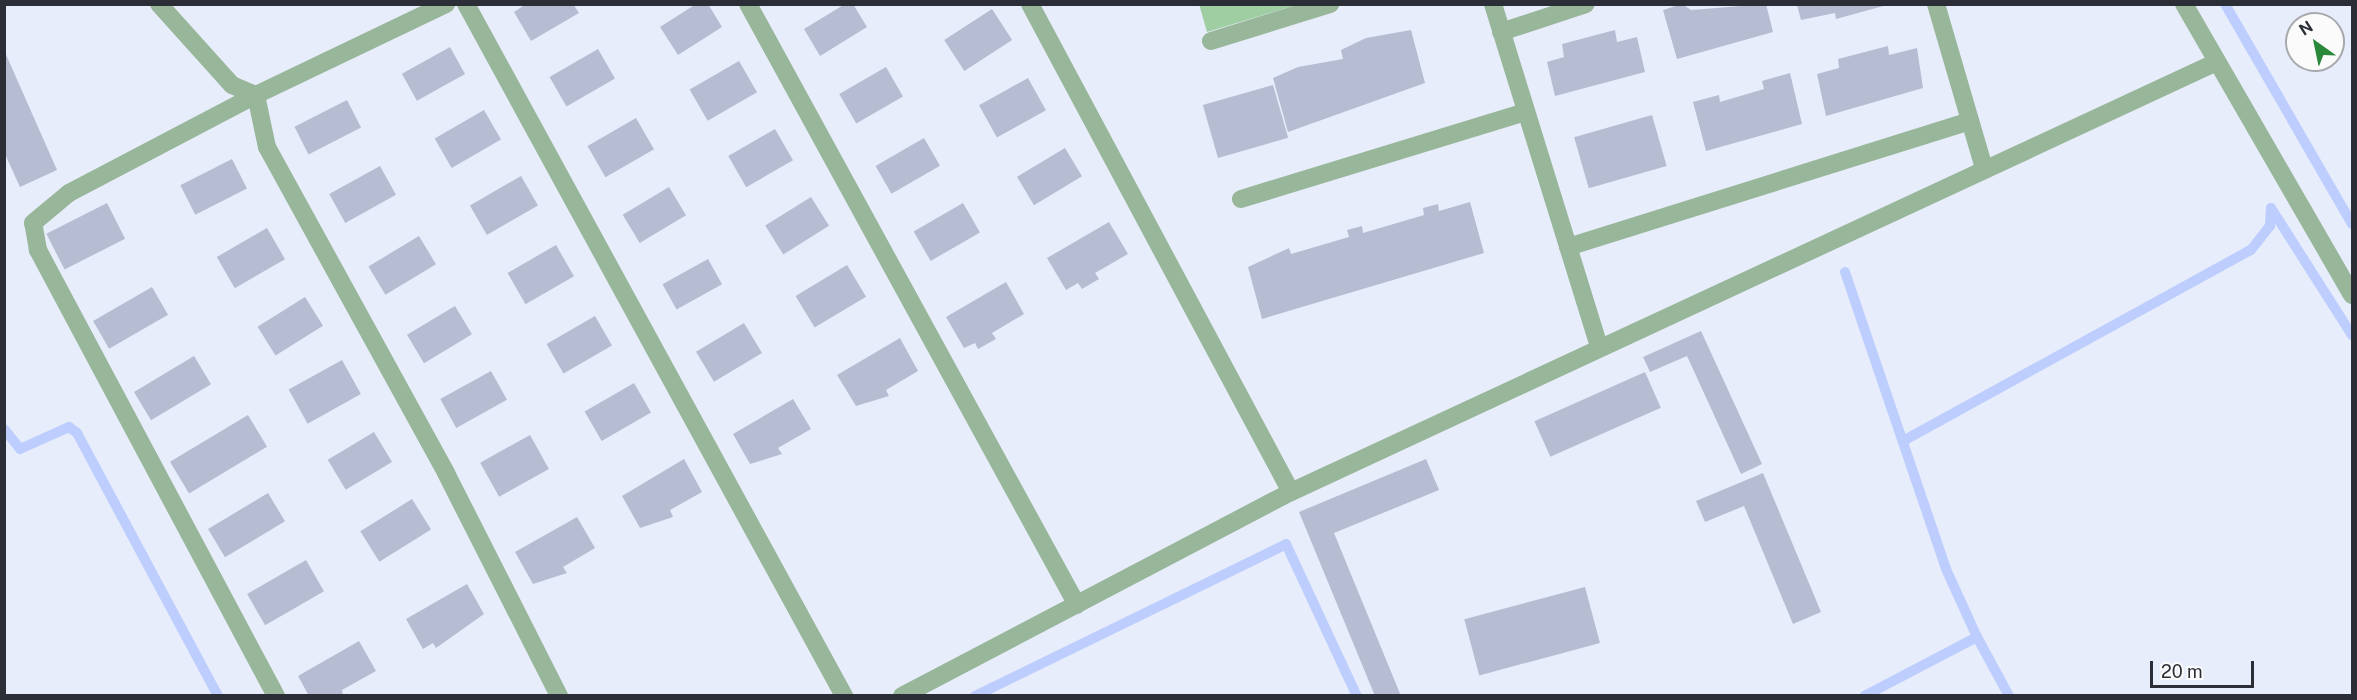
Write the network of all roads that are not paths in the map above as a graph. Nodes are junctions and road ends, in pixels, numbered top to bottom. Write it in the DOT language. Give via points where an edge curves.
graph roads {
  1 [pos="159,4"];
  2 [pos="446,4"];
  3 [pos="466,4"];
  4 [pos="748,4"];
  5 [pos="1030,4"];
  6 [pos="1330,4"];
  7 [pos="1493,4"];
  8 [pos="1586,4"];
  9 [pos="1936,4"];
  10 [pos="2184,4"];
  11 [pos="1501,32"];
  12 [pos="1212,41"];
  13 [pos="2217,62"];
  14 [pos="256,95"];
  15 [pos="1526,112"];
  16 [pos="1970,121"];
  17 [pos="1984,168"];
  18 [pos="1241,199"];
  19 [pos="1568,247"];
  20 [pos="2352,295"];
  21 [pos="1599,346"];
  22 [pos="1291,492"];
  23 [pos="1077,605"];
  24 [pos="276,696"];
  25 [pos="559,696"];
  26 [pos="844,696"];
  27 [pos="902,696"];
  1 -- 14 [label="street" via="232,85"];
  2 -- 14 [label="street"];
  3 -- 26 [label="street" via="524,103"];
  4 -- 23 [label="street"];
  5 -- 22 [label="street"];
  6 -- 12 [label="street"];
  7 -- 11 [label="street"];
  8 -- 11 [label="street"];
  9 -- 16 [label="street"];
  10 -- 13 [label="street"];
  11 -- 15 [label="street"];
  13 -- 17 [label="street"];
  13 -- 20 [label="street"];
  14 -- 24 [label="street" via="69,194 33,223 38,250"];
  14 -- 25 [label="street" via="267,147 446,473"];
  15 -- 18 [label="street"];
  15 -- 19 [label="street"];
  16 -- 17 [label="street"];
  16 -- 19 [label="street"];
  17 -- 21 [label="street"];
  19 -- 21 [label="street"];
  21 -- 22 [label="street"];
  22 -- 23 [label="street"];
  23 -- 27 [label="street"];
}
